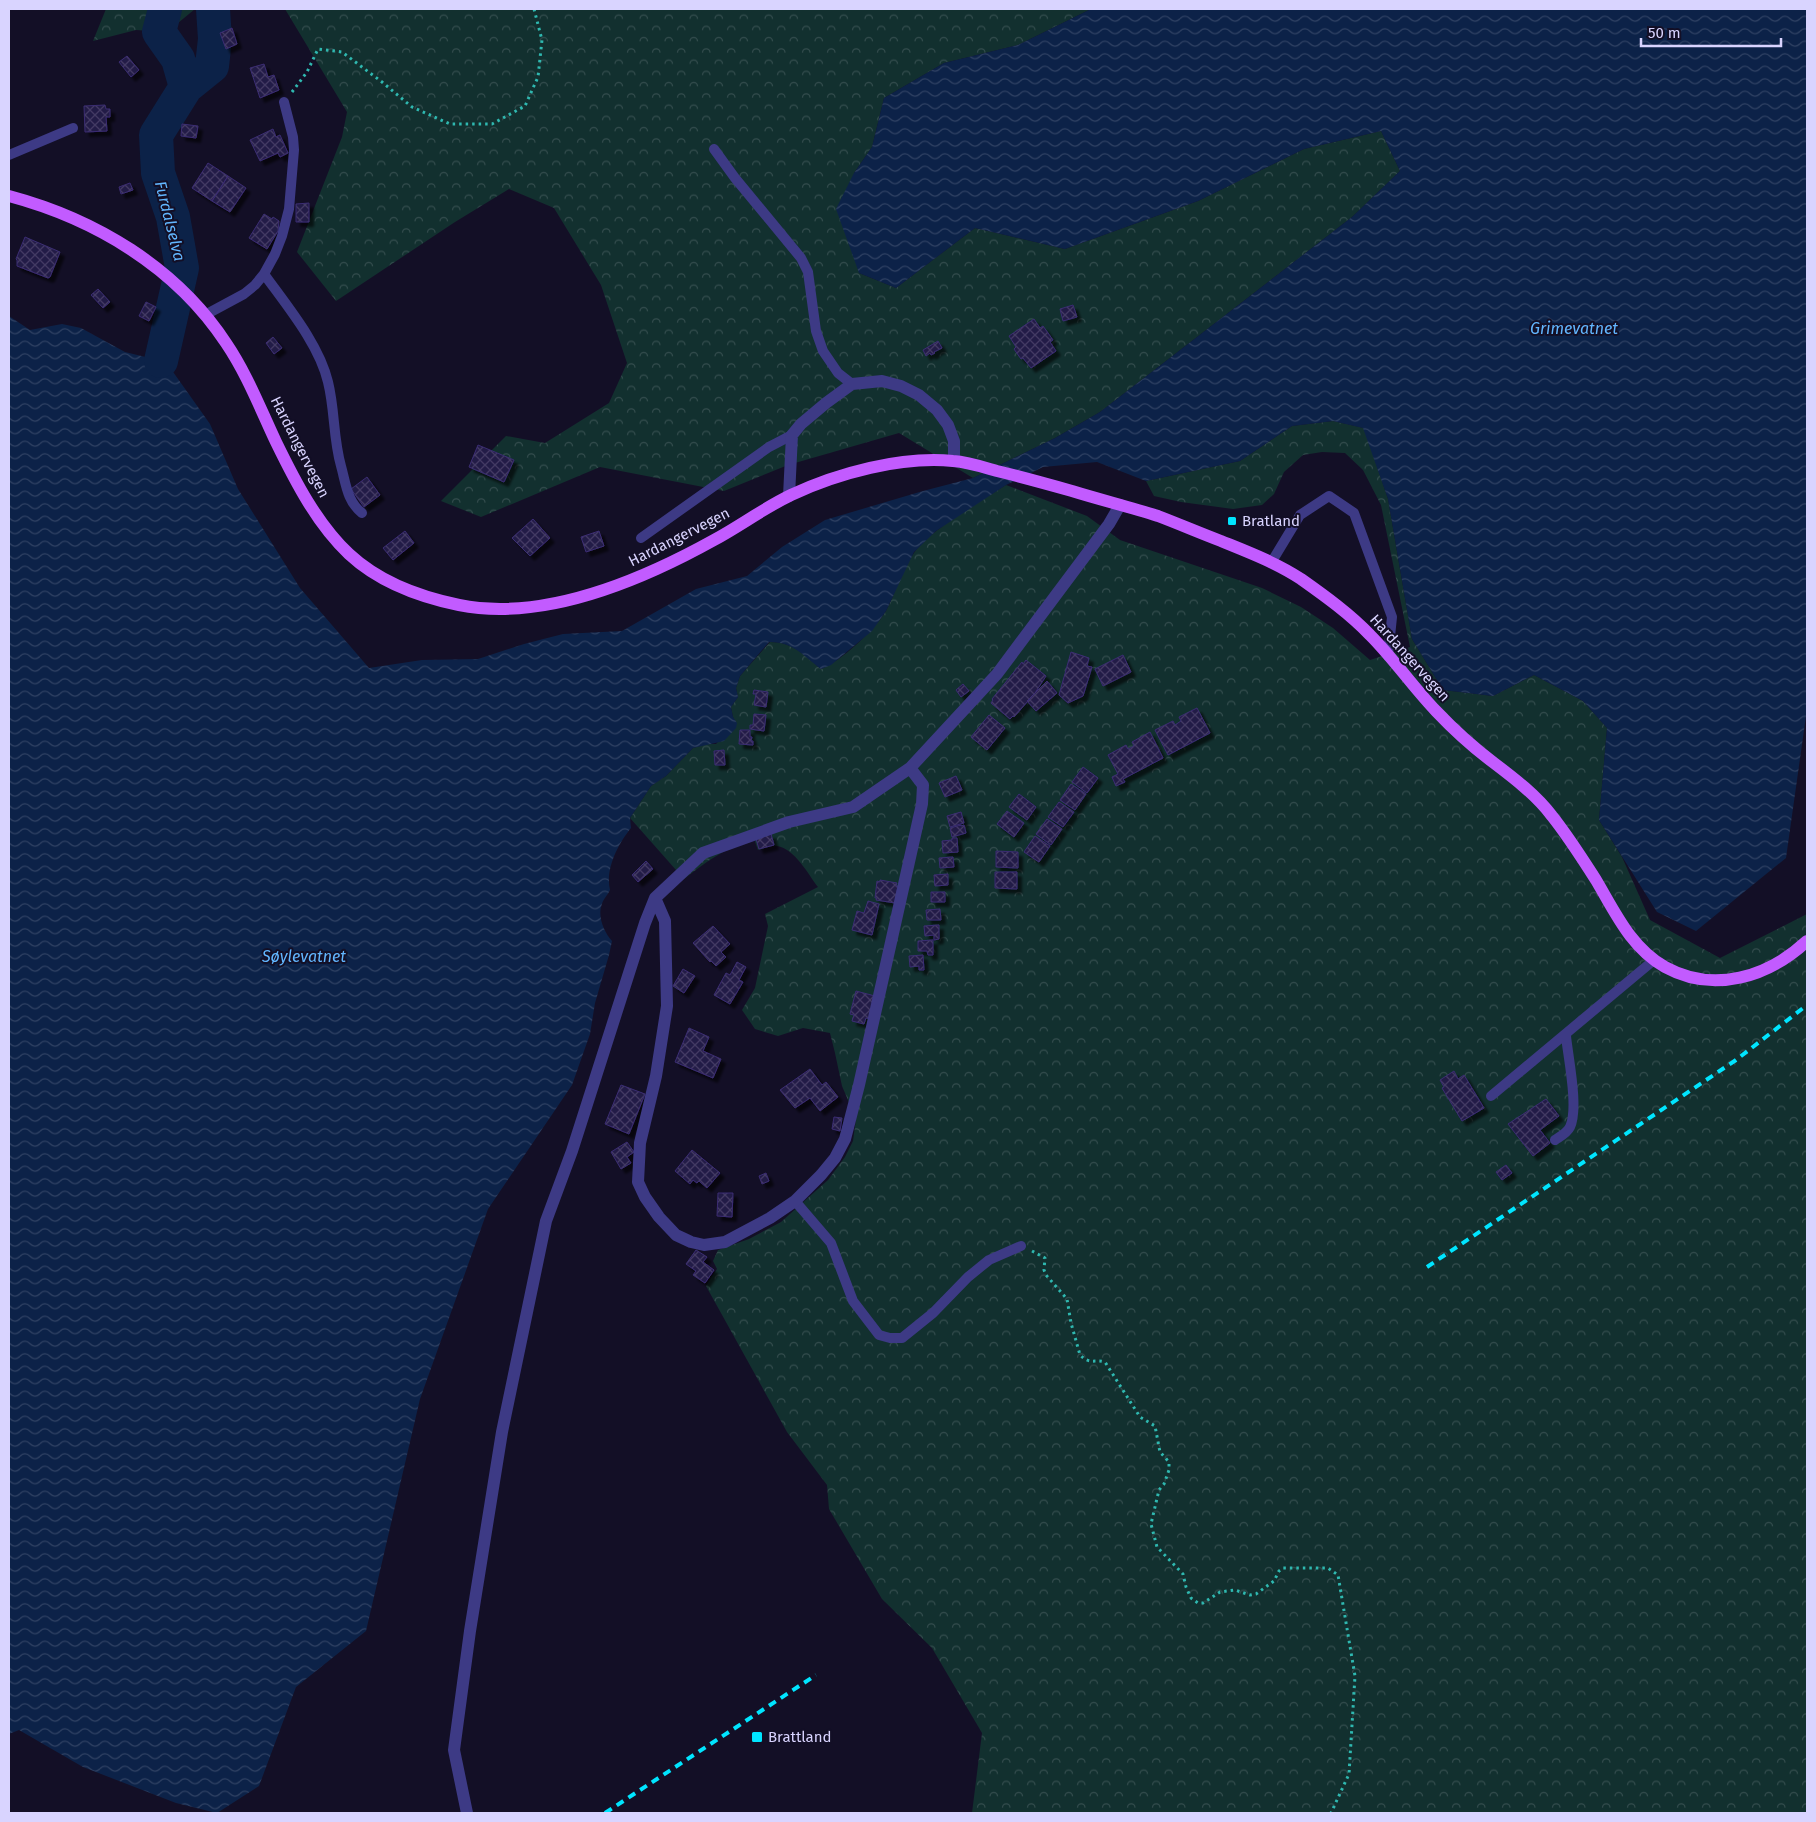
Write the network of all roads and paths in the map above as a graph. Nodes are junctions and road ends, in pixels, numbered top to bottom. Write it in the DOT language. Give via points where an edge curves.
graph roads {
  1 [pos="534,9"];
  2 [pos="284,102"];
  3 [pos="73,128"];
  4 [pos="714,149"];
  5 [pos="9,155"];
  6 [pos="9,196"];
  7 [pos="264,274"];
  8 [pos="205,315"];
  9 [pos="852,384"];
  10 [pos="792,435"];
  11 [pos="954,461"];
  12 [pos="789,496"];
  13 [pos="1120,505"];
  14 [pos="362,513"];
  15 [pos="641,538"];
  16 [pos="1271,563"];
  17 [pos="1388,656"];
  18 [pos="910,768"];
  19 [pos="655,898"];
  20 [pos="1807,941"];
  21 [pos="1654,960"];
  22 [pos="1566,1036"];
  23 [pos="1491,1096"];
  24 [pos="1556,1140"];
  25 [pos="795,1201"];
  26 [pos="1021,1246"];
  27 [pos="467,1813"];
  28 [pos="1331,1813"];
  1 -- 2 [label="path" via="542,40 538,77 525,106 492,124 450,124 412,107 342,52 318,49 307,72"];
  2 -- 7 [label="lane" via="294,150 289,209 275,254"];
  3 -- 5 [label="lane"];
  4 -- 9 [label="lane" via="801,258 808,272 816,331 823,351 838,373"];
  6 -- 8 [label="main road, Hardangervegen" via="58,211 136,251 170,278"];
  7 -- 8 [label="lane" via="244,294"];
  7 -- 14 [label="lane, Hardangervegen" via="320,358 328,383 336,451 351,501"];
  8 -- 12 [label="main road, Hardangervegen" via="248,379 301,490 324,525 350,555 387,581 427,597 467,606 511,609 610,588 678,560"];
  9 -- 10 [label="street" via="801,424"];
  9 -- 11 [label="street" via="882,381 919,394 948,425 954,441"];
  10 -- 12 [label="street"];
  10 -- 15 [label="lane, Hardangervegen" via="769,447"];
  11 -- 12 [label="main road, Hardangervegen" via="895,464 863,470"];
  11 -- 13 [label="main road, Hardangervegen"];
  13 -- 16 [label="main road, Hardangervegen" via="1156,516"];
  13 -- 18 [label="street" via="996,674"];
  16 -- 17 [label="main road, Hardangervegen" via="1294,574 1334,603"];
  16 -- 17 [label="lane" via="1300,516 1329,496 1354,513 1392,617"];
  17 -- 21 [label="main road, Hardangervegen" via="1438,713 1489,760 1520,782 1548,811 1578,851 1627,932"];
  18 -- 19 [label="street" via="853,807 789,822 703,853"];
  18 -- 25 [label="street" via="923,785 922,804 857,1094 845,1139 835,1158"];
  19 -- 25 [label="street" via="665,920 667,1006 656,1076 640,1143 638,1182 659,1217 676,1235 704,1245 725,1242"];
  19 -- 27 [label="street" via="546,1222 502,1432 454,1750"];
  20 -- 21 [label="main road, Hardangervegen" via="1769,968 1730,980 1709,981 1688,976"];
  21 -- 22 [label="lane"];
  22 -- 23 [label="lane"];
  22 -- 24 [label="lane" via="1573,1119 1567,1131"];
  25 -- 26 [label="lane" via="831,1243 853,1301 878,1335 890,1338 902,1338 989,1260"];
  26 -- 28 [label="path" via="1045,1258 1046,1275 1067,1299 1080,1354 1094,1362 1105,1362 1140,1417 1155,1426 1160,1452 1169,1462 1151,1524 1156,1548 1183,1574 1191,1598 1203,1603 1220,1592 1235,1590 1256,1594 1274,1581 1283,1568 1328,1568 1338,1575 1355,1676 1349,1774"];
}
